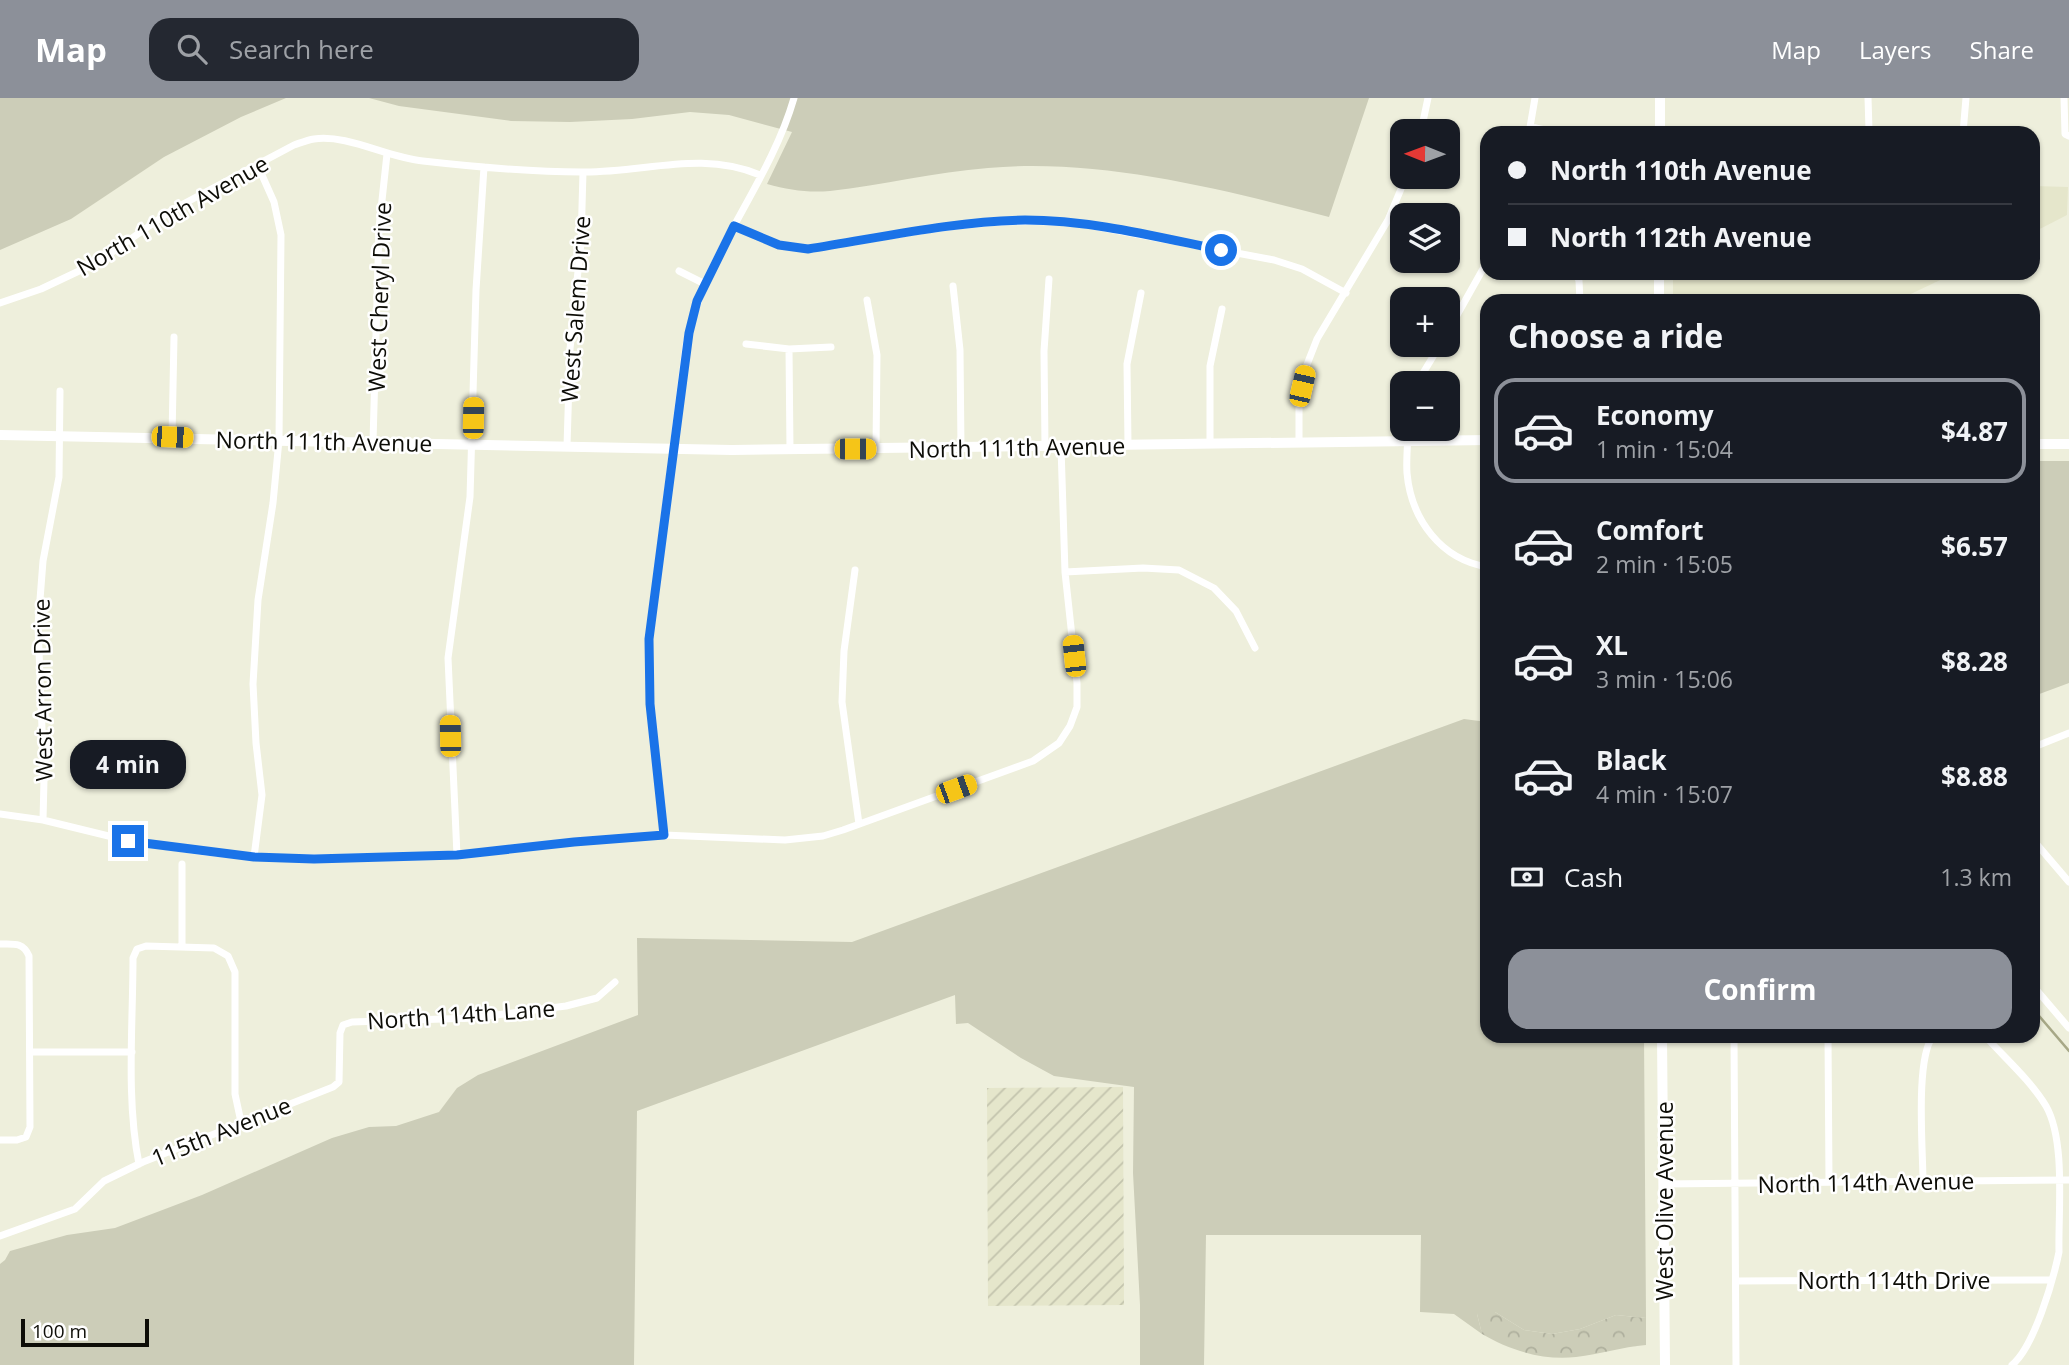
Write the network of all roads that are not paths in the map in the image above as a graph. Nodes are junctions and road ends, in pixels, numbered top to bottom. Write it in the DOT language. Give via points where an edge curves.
graph roads {
  1 [pos="794,98"];
  2 [pos="1428,98"];
  3 [pos="1535,98"];
  4 [pos="1660,98"];
  5 [pos="1868,98"];
  6 [pos="1966,98"];
  7 [pos="2064,98"];
  8 [pos="1424,119"];
  9 [pos="1531,126"];
  10 [pos="1660,126"];
  11 [pos="1871,126"];
  12 [pos="1964,126"];
  13 [pos="2067,135"];
  14 [pos="387,154"];
  15 [pos="257,163"];
  16 [pos="484,167"];
  17 [pos="583,172"];
  18 [pos="760,175"];
  19 [pos="1401,189"];
  20 [pos="734,226"];
  21 [pos="679,271"];
  22 [pos="1480,274"];
  23 [pos="1049,279"];
  24 [pos="705,284"];
  25 [pos="953,286"];
  26 [pos="1141,293"];
  27 [pos="1346,293"];
  28 [pos="867,300"];
  29 [pos="0,303"];
  30 [pos="1222,309"];
  31 [pos="1460,310"];
  32 [pos="174,337"];
  33 [pos="746,344"];
  34 [pos="831,347"];
  35 [pos="789,349"];
  36 [pos="60,391"];
  37 [pos="0,435"];
  38 [pos="61,436"];
  39 [pos="172,437"];
  40 [pos="279,440"];
  41 [pos="1460,440"];
  42 [pos="1480,440"];
  43 [pos="1408,441"];
  44 [pos="373,442"];
  45 [pos="1299,442"];
  46 [pos="472,444"];
  47 [pos="1210,444"];
  48 [pos="2040,444"];
  49 [pos="2069,444"];
  50 [pos="1128,445"];
  51 [pos="567,446"];
  52 [pos="961,447"];
  53 [pos="1045,447"];
  54 [pos="1061,447"];
  55 [pos="876,448"];
  56 [pos="673,450"];
  57 [pos="790,450"];
  58 [pos="1480,566"];
  59 [pos="855,570"];
  60 [pos="1065,572"];
  61 [pos="1255,648"];
  62 [pos="2069,733"];
  63 [pos="2040,745"];
  64 [pos="0,814"];
  65 [pos="43,820"];
  66 [pos="859,824"];
  67 [pos="664,835"];
  68 [pos="2040,848"];
  69 [pos="457,855"];
  70 [pos="254,857"];
  71 [pos="182,863"];
  72 [pos="2069,882"];
  73 [pos="0,944"];
  74 [pos="182,947"];
  75 [pos="615,982"];
  76 [pos="2040,994"];
  77 [pos="2069,1028"];
  78 [pos="1662,1043"];
  79 [pos="1734,1043"];
  80 [pos="1828,1043"];
  81 [pos="1928,1043"];
  82 [pos="1991,1043"];
  83 [pos="30,1052"];
  84 [pos="132,1052"];
  85 [pos="339,1082"];
  86 [pos="241,1122"];
  87 [pos="0,1140"];
  88 [pos="139,1164"];
  89 [pos="2069,1180"];
  90 [pos="2058,1181"];
  91 [pos="1829,1182"];
  92 [pos="1923,1182"];
  93 [pos="1663,1184"];
  94 [pos="1735,1184"];
  95 [pos="0,1236"];
  96 [pos="2052,1280"];
  97 [pos="1736,1281"];
  98 [pos="2013,1364"];
  99 [pos="1665,1365"];
  100 [pos="1736,1365"];
  1 -- 18 [label="street"];
  2 -- 8 [label="street"];
  3 -- 9 [label="street"];
  4 -- 10 [label="street"];
  5 -- 11 [label="street"];
  6 -- 12 [label="street"];
  7 -- 13 [label="street"];
  14 -- 15 [label="street, North 110th Avenue" via="315,139"];
  14 -- 16 [label="street, North 110th Avenue"];
  14 -- 44 [label="street, West Cheryl Drive" via="379,228"];
  15 -- 29 [label="street, North 110th Avenue" via="172,210 98,262"];
  15 -- 40 [label="street" via="274,202 281,235"];
  16 -- 17 [label="street, North 110th Avenue"];
  16 -- 46 [label="street"];
  17 -- 18 [label="street, North 110th Avenue" via="711,162"];
  17 -- 51 [label="street, West Salem Drive"];
  18 -- 20 [label="street"];
  19 -- 27 [label="street"];
  20 -- 24 [label="street"];
  20 -- 27 [label="street" via="779,245 808,249 999,221 1072,223 1274,260"];
  21 -- 24 [label="street"];
  22 -- 31 [label="street"];
  23 -- 53 [label="street"];
  24 -- 56 [label="street" via="686,345"];
  25 -- 52 [label="street" via="960,350"];
  26 -- 50 [label="street" via="1127,364"];
  27 -- 45 [label="street" via="1317,339 1306,367"];
  28 -- 55 [label="street" via="877,355"];
  30 -- 47 [label="street" via="1210,366"];
  32 -- 39 [label="street"];
  33 -- 35 [label="street"];
  34 -- 35 [label="street"];
  35 -- 57 [label="street"];
  36 -- 38 [label="street, West Arron Drive"];
  37 -- 38 [label="street, North 111th Avenue"];
  38 -- 39 [label="street, North 111th Avenue"];
  38 -- 65 [label="street, West Arron Drive" via="38,625"];
  39 -- 40 [label="street, North 111th Avenue"];
  40 -- 44 [label="street, North 111th Avenue"];
  40 -- 70 [label="street" via="258,600 253,684 262,795"];
  41 -- 42 [label="street, North 111th Avenue"];
  43 -- 45 [label="street, North 111th Avenue"];
  43 -- 58 [label="street" via="1407,473 1419,516 1448,551"];
  44 -- 46 [label="street, North 111th Avenue"];
  45 -- 47 [label="street, North 111th Avenue"];
  46 -- 51 [label="street, North 111th Avenue"];
  46 -- 69 [label="street" via="470,497 448,658"];
  47 -- 50 [label="street, North 111th Avenue"];
  48 -- 49 [label="street"];
  50 -- 54 [label="street, North 111th Avenue"];
  51 -- 56 [label="street, North 111th Avenue"];
  52 -- 53 [label="street, North 111th Avenue"];
  52 -- 55 [label="street, North 111th Avenue"];
  53 -- 54 [label="street, North 111th Avenue"];
  54 -- 60 [label="street"];
  55 -- 57 [label="street, North 111th Avenue"];
  56 -- 57 [label="street, North 111th Avenue"];
  56 -- 67 [label="street" via="649,667"];
  59 -- 66 [label="street" via="842,702"];
  60 -- 61 [label="street" via="1179,570 1214,588 1236,611"];
  60 -- 66 [label="street" via="1077,707 1059,743 1043,755"];
  62 -- 63 [label="street"];
  64 -- 65 [label="street"];
  65 -- 70 [label="street" via="128,841"];
  66 -- 67 [label="street" via="796,839"];
  67 -- 69 [label="street"];
  68 -- 72 [label="street"];
  69 -- 70 [label="street"];
  71 -- 74 [label="street"];
  73 -- 83 [label="street" via="19,944 29,956"];
  74 -- 84 [label="street" via="137,949 133,958"];
  74 -- 86 [label="street" via="214,948 228,956 235,972 235,1094"];
  75 -- 85 [label="street, North 114th Lane" via="597,998 566,1006 343,1025"];
  76 -- 77 [label="street"];
  78 -- 93 [label="street, West Olive Avenue"];
  79 -- 94 [label="street"];
  80 -- 91 [label="street"];
  81 -- 92 [label="street" via="1923,1064"];
  82 -- 90 [label="street" via="2046,1107 2056,1131"];
  83 -- 84 [label="street"];
  83 -- 87 [label="street" via="30,1127 26,1137"];
  84 -- 88 [label="street" via="133,1135"];
  85 -- 86 [label="street, 115th Avenue"];
  86 -- 88 [label="street, 115th Avenue"];
  88 -- 95 [label="street, 115th Avenue" via="104,1181 75,1209"];
  89 -- 90 [label="street, North 114th Avenue"];
  90 -- 92 [label="street, North 114th Avenue"];
  90 -- 96 [label="street" via="2059,1252"];
  91 -- 92 [label="street, North 114th Avenue"];
  91 -- 94 [label="street, North 114th Avenue"];
  93 -- 94 [label="street, North 114th Avenue"];
  93 -- 99 [label="street, West Olive Avenue"];
  94 -- 97 [label="street"];
  96 -- 97 [label="street, North 114th Drive"];
  96 -- 98 [label="street" via="2028,1342"];
  97 -- 100 [label="street"];
}
